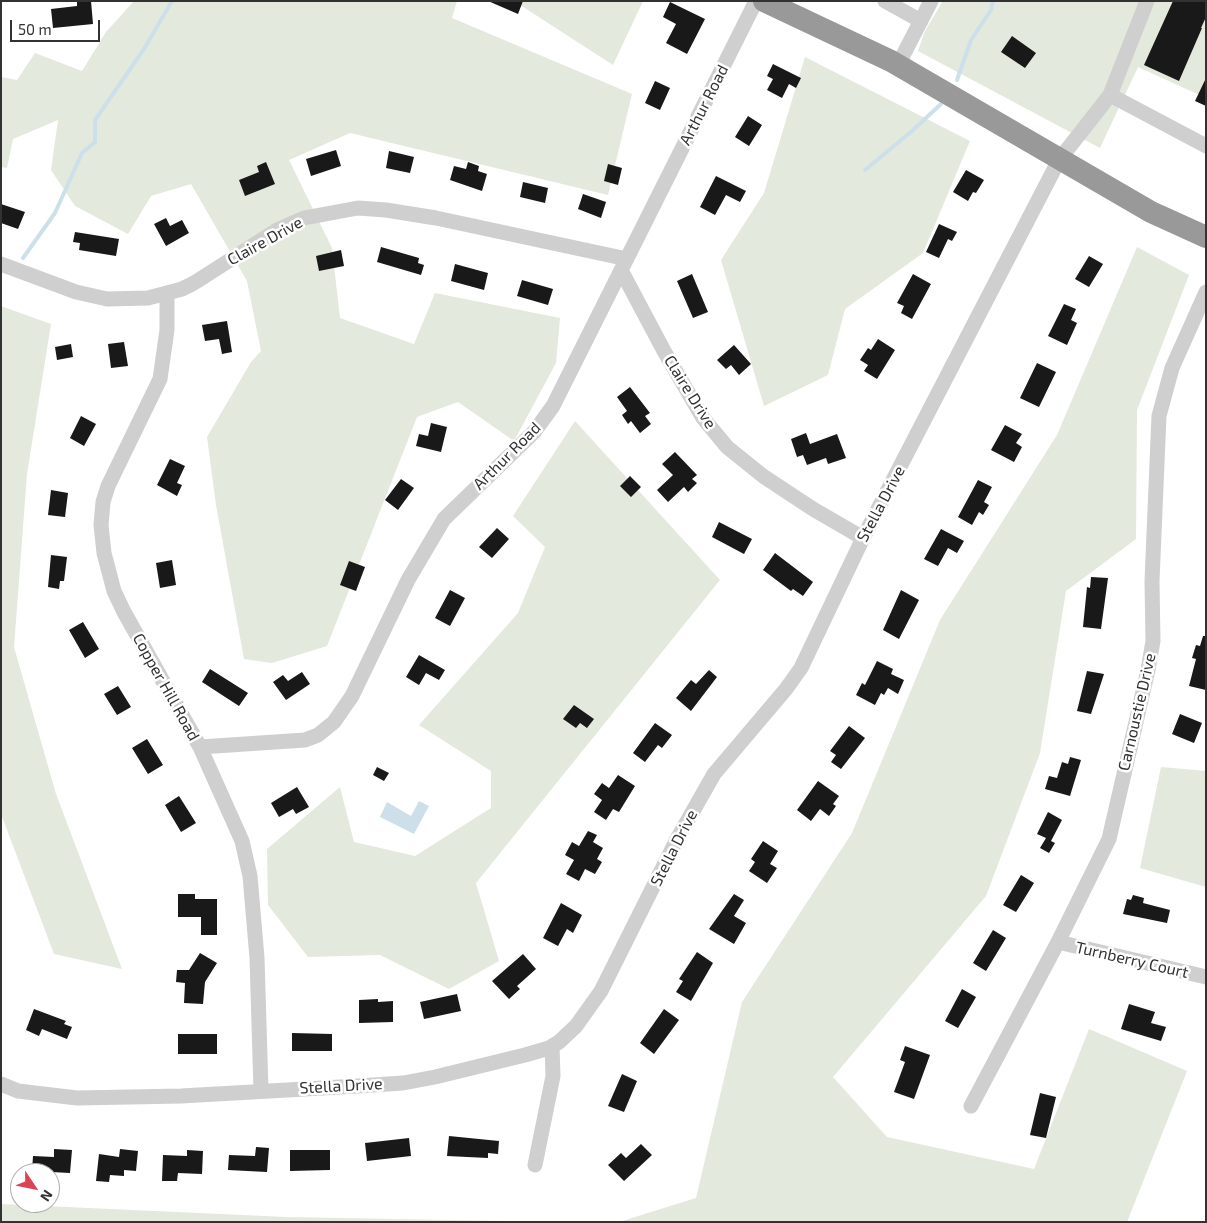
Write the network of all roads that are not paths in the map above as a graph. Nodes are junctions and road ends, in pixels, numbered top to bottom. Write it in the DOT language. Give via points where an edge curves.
graph roads {
  1 [pos="756,1"];
  2 [pos="764,1"];
  3 [pos="931,1"];
  4 [pos="1147,1"];
  5 [pos="894,3"];
  6 [pos="921,21"];
  7 [pos="898,64"];
  8 [pos="1110,95"];
  9 [pos="1206,146"];
  10 [pos="1059,160"];
  11 [pos="1206,237"];
  12 [pos="1,264"];
  13 [pos="624,265"];
  14 [pos="1206,292"];
  15 [pos="167,294"];
  16 [pos="863,538"];
  17 [pos="200,748"];
  18 [pos="1058,942"];
  19 [pos="1206,977"];
  20 [pos="552,1046"];
  21 [pos="1,1084"];
  22 [pos="261,1090"];
  23 [pos="971,1106"];
  24 [pos="535,1165"];
  1 -- 13 [label="street, Arthur Road"];
  2 -- 7 [label="highway"];
  3 -- 6 [label="street"];
  4 -- 8 [label="street, Stella Drive"];
  5 -- 6 [label="street"];
  6 -- 7 [label="street"];
  7 -- 10 [label="highway"];
  8 -- 9 [label="street"];
  8 -- 10 [label="street, Stella Drive"];
  10 -- 11 [label="highway" via="1151,212"];
  10 -- 16 [label="street, Stella Drive"];
  12 -- 15 [label="street, Claire Drive" via="76,292 107,299"];
  13 -- 15 [label="street, Claire Drive" via="436,218 358,208 304,218 277,230 194,283"];
  13 -- 16 [label="street, Claire Drive" via="664,351 703,418 727,447 778,485"];
  13 -- 17 [label="street, Arthur Road" via="554,406 534,432 444,519 408,580 352,696 334,722 318,735 304,740"];
  14 -- 18 [label="street, Carnoustie Drive" via="1172,368 1159,416 1152,582 1153,641 1148,670 1109,839"];
  15 -- 17 [label="street, Copper Hill Road" via="160,380 108,486 101,525 114,591"];
  16 -- 20 [label="street, Stella Drive" via="801,668 714,774 600,991 576,1026"];
  17 -- 22 [label="street, Copper Hill Road" via="242,841 250,876 257,958"];
  18 -- 19 [label="street, Turnberry Court"];
  18 -- 23 [label="street, Carnoustie Drive"];
  20 -- 22 [label="street, Stella Drive" via="404,1083"];
  20 -- 24 [label="street" via="553,1076"];
  21 -- 22 [label="street, Stella Drive" via="18,1091 77,1098 181,1096"];
}
